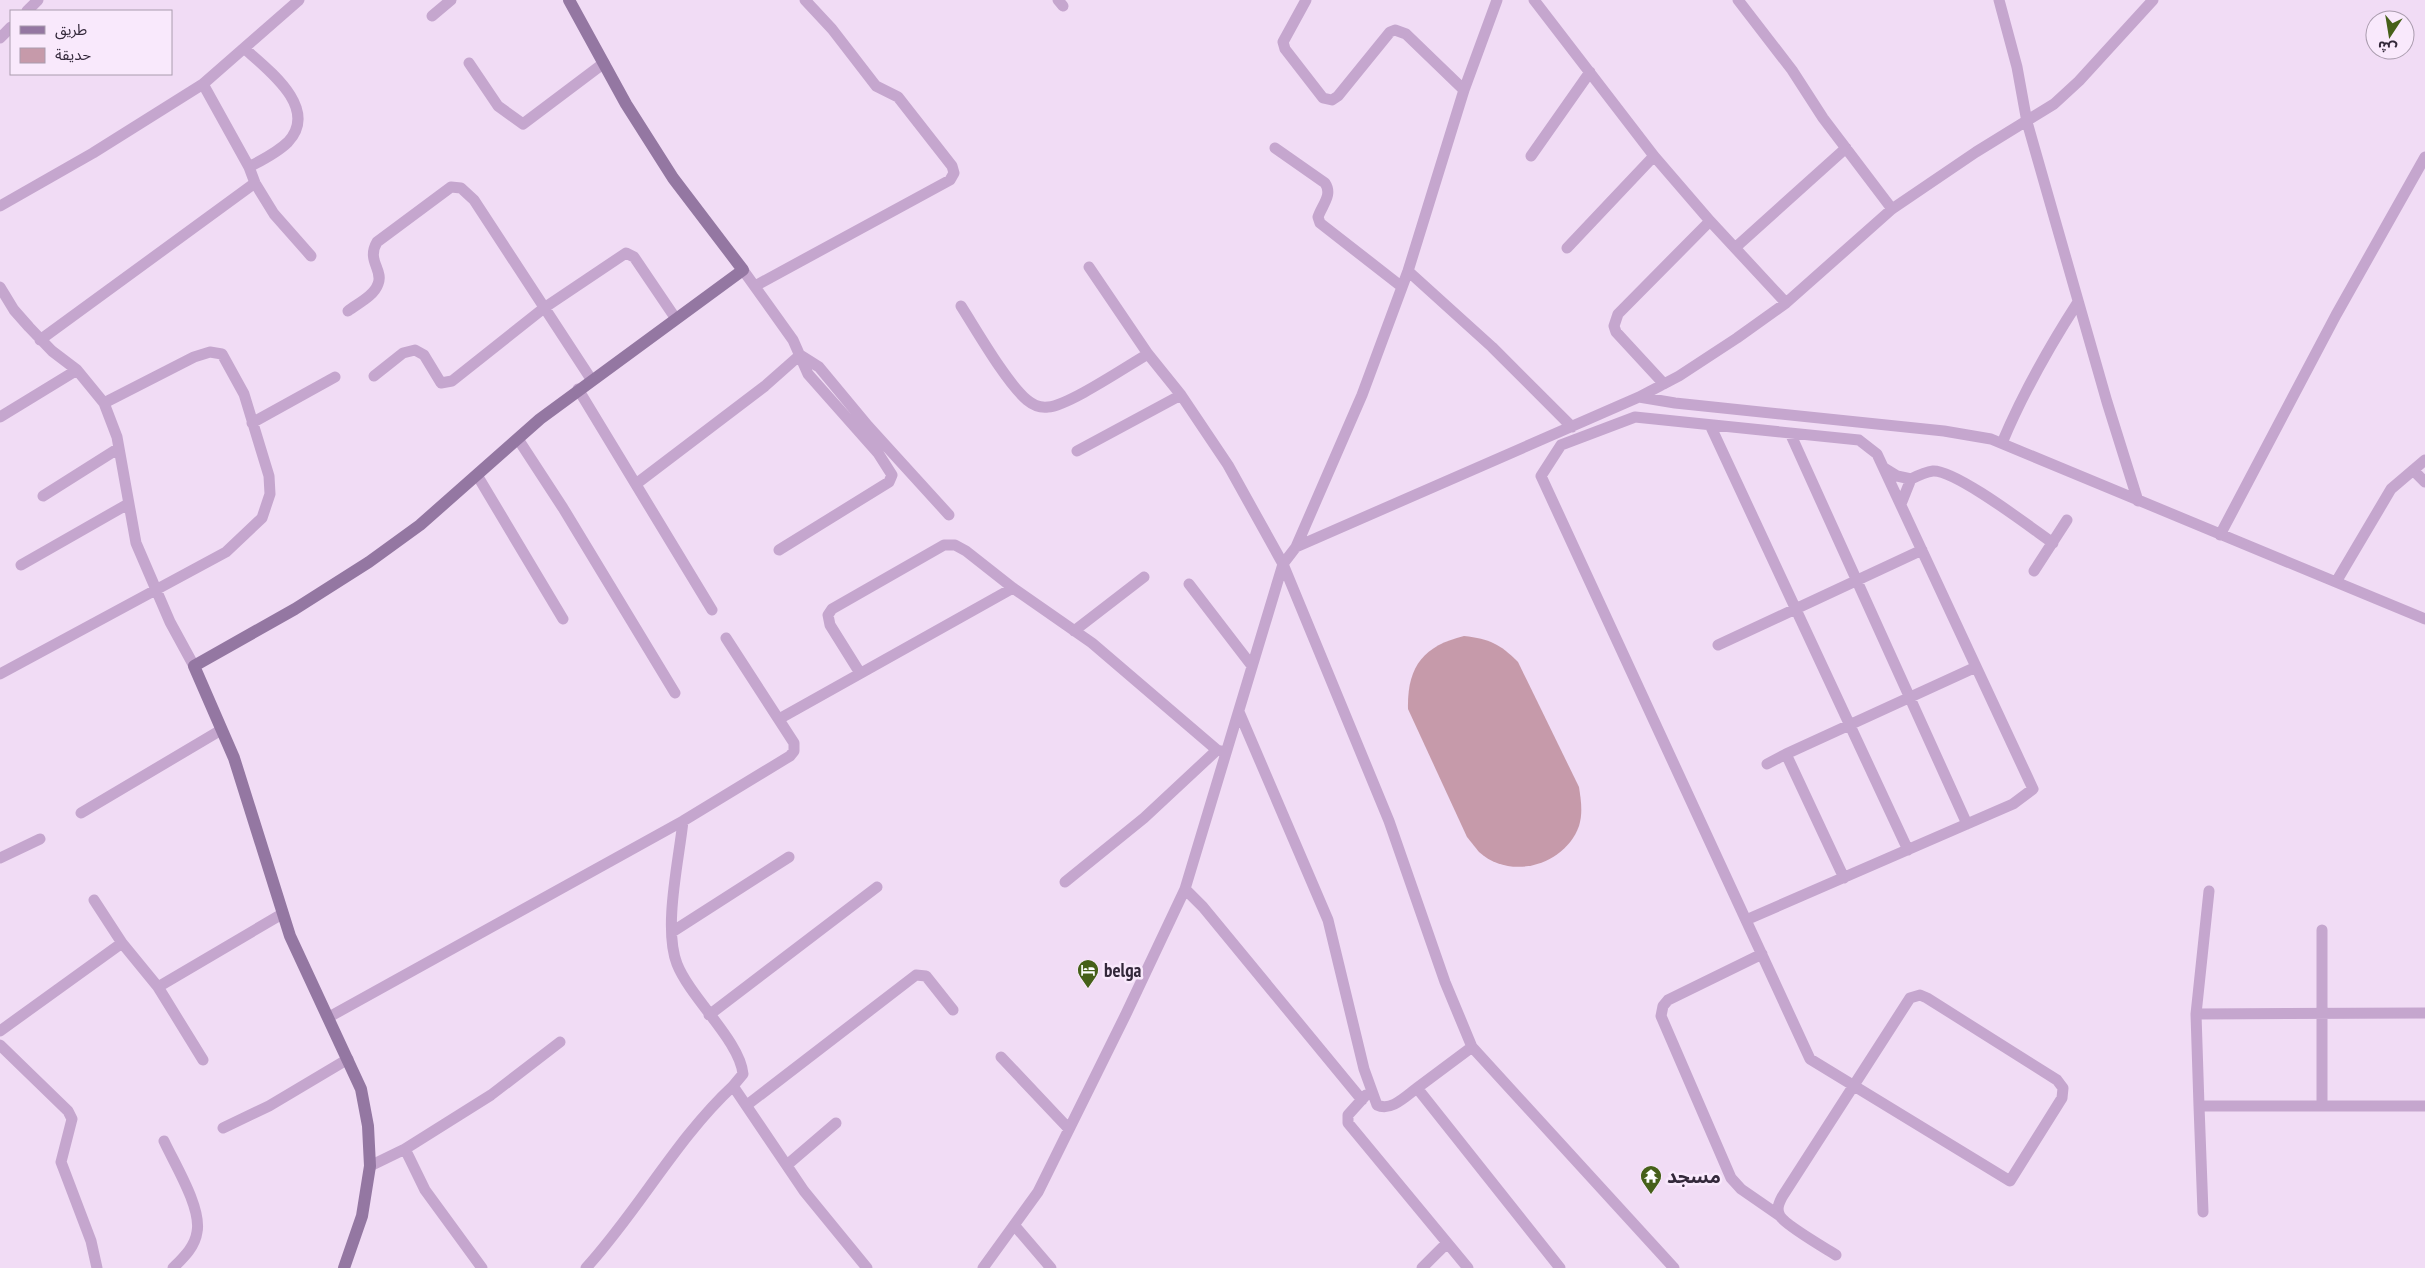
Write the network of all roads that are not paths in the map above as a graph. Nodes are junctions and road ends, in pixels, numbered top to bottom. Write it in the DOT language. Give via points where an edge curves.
graph roads {
  1 [pos="38,0"];
  2 [pos="299,0"];
  3 [pos="451,0"];
  4 [pos="569,0"];
  5 [pos="805,0"];
  6 [pos="1306,0"];
  7 [pos="1497,0"];
  8 [pos="1738,0"];
  9 [pos="1999,0"];
  10 [pos="2153,0"];
  11 [pos="1540,2"];
  12 [pos="28,10"];
  13 [pos="432,16"];
  14 [pos="10,28"];
  15 [pos="0,38"];
  16 [pos="245,49"];
  17 [pos="469,63"];
  18 [pos="604,63"];
  19 [pos="1590,72"];
  20 [pos="203,84"];
  21 [pos="1464,90"];
  22 [pos="2027,122"];
  23 [pos="1275,148"];
  24 [pos="1846,148"];
  25 [pos="1531,156"];
  26 [pos="1654,156"];
  27 [pos="2425,157"];
  28 [pos="249,167"];
  29 [pos="255,183"];
  30 [pos="0,206"];
  31 [pos="1892,210"];
  32 [pos="1710,221"];
  33 [pos="1736,247"];
  34 [pos="1567,248"];
  35 [pos="311,256"];
  36 [pos="1089,267"];
  37 [pos="743,270"];
  38 [pos="1408,271"];
  39 [pos="755,286"];
  40 [pos="1402,286"];
  41 [pos="2,294"];
  42 [pos="2078,302"];
  43 [pos="1786,303"];
  44 [pos="961,306"];
  45 [pos="544,308"];
  46 [pos="348,311"];
  47 [pos="676,319"];
  48 [pos="40,340"];
  49 [pos="1148,354"];
  50 [pos="800,356"];
  51 [pos="77,370"];
  52 [pos="374,376"];
  53 [pos="335,377"];
  54 [pos="591,379"];
  55 [pos="1664,384"];
  56 [pos="578,389"];
  57 [pos="1181,395"];
  58 [pos="1639,398"];
  59 [pos="104,403"];
  60 [pos="0,416"];
  61 [pos="252,423"];
  62 [pos="1710,425"];
  63 [pos="1572,427"];
  64 [pos="1790,433"];
  65 [pos="518,439"];
  66 [pos="2002,443"];
  67 [pos="119,448"];
  68 [pos="1077,451"];
  69 [pos="2425,460"];
  70 [pos="1884,468"];
  71 [pos="2413,470"];
  72 [pos="477,475"];
  73 [pos="1911,479"];
  74 [pos="2425,482"];
  75 [pos="636,484"];
  76 [pos="43,496"];
  77 [pos="2138,501"];
  78 [pos="128,504"];
  79 [pos="1900,504"];
  80 [pos="949,515"];
  81 [pos="2067,520"];
  82 [pos="2220,535"];
  83 [pos="2052,542"];
  84 [pos="1296,547"];
  85 [pos="779,550"];
  86 [pos="1922,550"];
  87 [pos="1283,564"];
  88 [pos="21,565"];
  89 [pos="2034,572"];
  90 [pos="1144,577"];
  91 [pos="1856,580"];
  92 [pos="2336,582"];
  93 [pos="1189,584"];
  94 [pos="156,588"];
  95 [pos="1013,588"];
  96 [pos="1796,608"];
  97 [pos="712,610"];
  98 [pos="563,619"];
  99 [pos="2425,619"];
  100 [pos="1074,631"];
  101 [pos="726,638"];
  102 [pos="1718,645"];
  103 [pos="194,666"];
  104 [pos="1252,666"];
  105 [pos="1976,667"];
  106 [pos="860,673"];
  107 [pos="0,674"];
  108 [pos="675,693"];
  109 [pos="1910,698"];
  110 [pos="1239,712"];
  111 [pos="779,719"];
  112 [pos="1850,725"];
  113 [pos="221,730"];
  114 [pos="1221,751"];
  115 [pos="1786,754"];
  116 [pos="1767,764"];
  117 [pos="81,813"];
  118 [pos="683,821"];
  119 [pos="1967,824"];
  120 [pos="40,839"];
  121 [pos="1908,850"];
  122 [pos="789,857"];
  123 [pos="0,858"];
  124 [pos="1844,878"];
  125 [pos="1065,882"];
  126 [pos="876,887"];
  127 [pos="1185,889"];
  128 [pos="2209,891"];
  129 [pos="94,900"];
  130 [pos="282,914"];
  131 [pos="1746,920"];
  132 [pos="2322,930"];
  133 [pos="672,932"];
  134 [pos="122,943"];
  135 [pos="1762,954"];
  136 [pos="158,987"];
  137 [pos="953,1010"];
  138 [pos="2425,1013"];
  139 [pos="2196,1014"];
  140 [pos="2322,1014"];
  141 [pos="709,1015"];
  142 [pos="329,1017"];
  143 [pos="0,1031"];
  144 [pos="560,1042"];
  145 [pos="0,1045"];
  146 [pos="1472,1048"];
  147 [pos="1001,1057"];
  148 [pos="348,1059"];
  149 [pos="203,1060"];
  150 [pos="734,1086"];
  151 [pos="1854,1087"];
  152 [pos="1417,1088"];
  153 [pos="1371,1090"];
  154 [pos="1362,1100"];
  155 [pos="747,1105"];
  156 [pos="2199,1106"];
  157 [pos="2322,1106"];
  158 [pos="2425,1106"];
  159 [pos="836,1123"];
  160 [pos="223,1128"];
  161 [pos="1069,1129"];
  162 [pos="164,1141"];
  163 [pos="405,1150"];
  164 [pos="370,1166"];
  165 [pos="787,1166"];
  166 [pos="2203,1212"];
  167 [pos="1780,1216"];
  168 [pos="1015,1226"];
  169 [pos="1447,1243"];
  170 [pos="1836,1255"];
  171 [pos="596,1257"];
  172 [pos="97,1268"];
  173 [pos="173,1268"];
  174 [pos="344,1268"];
  175 [pos="482,1268"];
  176 [pos="586,1268"];
  177 [pos="603,1268"];
  178 [pos="867,1268"];
  179 [pos="983,1268"];
  180 [pos="1051,1268"];
  181 [pos="1422,1268"];
  182 [pos="1468,1268"];
  183 [pos="1560,1268"];
  184 [pos="1674,1268"];
  1 -- 12 [label="street"];
  2 -- 16 [label="street"];
  3 -- 13 [label="street"];
  4 -- 18 [label="street"];
  5 -- 39 [label="street" via="876,86 898,97 952,166 954,173 950,180"];
  6 -- 21 [label="street" via="1283,42 1284,48 1323,98 1332,100 1338,96 1395,30 1406,34"];
  7 -- 21 [label="street"];
  8 -- 24 [label="street"];
  9 -- 22 [label="street" via="2017,67"];
  10 -- 22 [label="street" via="2079,81 2054,104"];
  11 -- 19 [label="street"];
  14 -- 15 [label="street"];
  16 -- 20 [label="street"];
  16 -- 28 [label="street" via="281,80 293,98 297,118 295,132 287,142"];
  17 -- 18 [label="street" via="498,106 523,124"];
  18 -- 37 [label="street" via="673,178"];
  19 -- 25 [label="street"];
  19 -- 26 [label="street"];
  20 -- 28 [label="street"];
  20 -- 30 [label="street"];
  21 -- 38 [label="street"];
  22 -- 31 [label="street" via="1976,152"];
  22 -- 42 [label="street"];
  23 -- 40 [label="street" via="1329,188 1318,217 1320,223"];
  24 -- 31 [label="street"];
  24 -- 33 [label="street"];
  26 -- 32 [label="street"];
  26 -- 34 [label="street"];
  27 -- 82 [label="street" via="2336,315"];
  28 -- 29 [label="street"];
  29 -- 35 [label="street" via="274,214"];
  29 -- 48 [label="street"];
  31 -- 43 [label="street"];
  32 -- 33 [label="street"];
  32 -- 55 [label="street" via="1614,320 1616,332"];
  33 -- 43 [label="street"];
  36 -- 49 [label="street"];
  37 -- 39 [label="street"];
  37 -- 47 [label="street"];
  38 -- 40 [label="street"];
  38 -- 63 [label="street" via="1492,347"];
  39 -- 50 [label="street" via="793,340"];
  40 -- 84 [label="street" via="1362,395"];
  41 -- 48 [label="street"];
  42 -- 66 [label="street" via="2040,364"];
  42 -- 77 [label="street"];
  43 -- 55 [label="street" via="1738,338"];
  44 -- 49 [label="street" via="1005,372 1025,398 1035,405 1050,407 1065,402"];
  45 -- 46 [label="street" via="474,200 457,186 377,242 372,254 379,275 378,284 371,294"];
  45 -- 47 [label="street" via="622,254 630,253"];
  45 -- 52 [label="street" via="446,384 441,383 424,355 415,350 403,353"];
  45 -- 54 [label="street"];
  47 -- 54 [label="street"];
  48 -- 51 [label="street"];
  49 -- 57 [label="street"];
  50 -- 75 [label="street"];
  50 -- 80 [label="street" via="819,367"];
  50 -- 85 [label="street" via="808,374 878,453 892,474 889,482"];
  51 -- 59 [label="street"];
  51 -- 60 [label="street"];
  53 -- 61 [label="street"];
  54 -- 56 [label="street"];
  55 -- 58 [label="street"];
  56 -- 65 [label="street"];
  56 -- 75 [label="street"];
  57 -- 68 [label="street"];
  57 -- 87 [label="street" via="1228,465"];
  58 -- 63 [label="street"];
  58 -- 66 [label="street" via="1944,431"];
  59 -- 61 [label="street" via="194,357 216,352 222,354 237,377"];
  59 -- 67 [label="street"];
  61 -- 94 [label="street" via="269,476 270,494 262,518 226,552 185,576"];
  62 -- 64 [label="street"];
  62 -- 96 [label="street"];
  62 -- 131 [label="street" via="1635,416 1561,445 1540,476"];
  63 -- 84 [label="street"];
  64 -- 70 [label="street" via="1859,440 1877,454"];
  64 -- 91 [label="street"];
  65 -- 72 [label="street"];
  65 -- 108 [label="street"];
  66 -- 77 [label="street"];
  67 -- 76 [label="street"];
  67 -- 78 [label="street"];
  69 -- 71 [label="street"];
  70 -- 73 [label="street" via="1897,476"];
  70 -- 79 [label="street"];
  71 -- 74 [label="street"];
  71 -- 92 [label="street" via="2392,490"];
  72 -- 98 [label="street"];
  72 -- 103 [label="street" via="420,525 369,562 295,609"];
  73 -- 79 [label="street"];
  73 -- 83 [label="street" via="1933,471 1946,474"];
  75 -- 97 [label="street"];
  77 -- 82 [label="street"];
  78 -- 88 [label="street"];
  78 -- 94 [label="street" via="136,543"];
  79 -- 86 [label="street"];
  81 -- 83 [label="street"];
  82 -- 92 [label="street"];
  83 -- 89 [label="street"];
  84 -- 87 [label="street"];
  86 -- 91 [label="street"];
  86 -- 105 [label="street"];
  87 -- 104 [label="street"];
  87 -- 146 [label="street" via="1389,821 1445,982"];
  90 -- 100 [label="street"];
  91 -- 96 [label="street"];
  91 -- 109 [label="street"];
  92 -- 99 [label="street"];
  93 -- 104 [label="street"];
  94 -- 103 [label="street"];
  94 -- 107 [label="street"];
  95 -- 100 [label="street"];
  95 -- 106 [label="street"];
  95 -- 106 [label="street" via="966,551 956,545 944,545 832,609 828,615 830,625"];
  96 -- 102 [label="street"];
  96 -- 112 [label="street"];
  100 -- 114 [label="street"];
  101 -- 111 [label="street"];
  103 -- 113 [label="street"];
  104 -- 110 [label="street"];
  105 -- 109 [label="street"];
  105 -- 119 [label="street" via="2032,788 2014,804"];
  106 -- 111 [label="street"];
  109 -- 112 [label="street"];
  109 -- 119 [label="street"];
  110 -- 114 [label="street"];
  110 -- 153 [label="street" via="1328,920"];
  111 -- 118 [label="street" via="794,743 790,756"];
  112 -- 115 [label="street"];
  112 -- 121 [label="street"];
  113 -- 117 [label="street"];
  113 -- 130 [label="street" via="252,812"];
  114 -- 125 [label="street"];
  114 -- 127 [label="street"];
  115 -- 116 [label="street"];
  115 -- 124 [label="street"];
  118 -- 133 [label="street"];
  118 -- 142 [label="street"];
  119 -- 121 [label="street"];
  120 -- 123 [label="street"];
  121 -- 124 [label="street"];
  122 -- 133 [label="street"];
  124 -- 131 [label="street"];
  126 -- 141 [label="street"];
  127 -- 154 [label="street"];
  127 -- 161 [label="street"];
  128 -- 139 [label="street"];
  129 -- 134 [label="street"];
  130 -- 136 [label="street"];
  130 -- 142 [label="street" via="304,970"];
  131 -- 135 [label="street"];
  132 -- 140 [label="street"];
  133 -- 141 [label="street" via="677,963"];
  134 -- 136 [label="street"];
  134 -- 143 [label="street"];
  135 -- 151 [label="street" via="1810,1060"];
  135 -- 167 [label="street" via="1668,1000 1661,1016 1731,1178 1741,1189"];
  136 -- 149 [label="street"];
  137 -- 155 [label="street" via="926,976 916,975"];
  138 -- 140 [label="street"];
  139 -- 140 [label="street"];
  139 -- 156 [label="street"];
  140 -- 157 [label="street"];
  141 -- 150 [label="street" via="739,1056 743,1074"];
  142 -- 148 [label="street"];
  144 -- 163 [label="street" via="491,1095"];
  145 -- 172 [label="street" via="68,1111 72,1119 61,1162 91,1241"];
  146 -- 152 [label="street"];
  146 -- 184 [label="street"];
  147 -- 161 [label="street"];
  148 -- 160 [label="street" via="269,1106"];
  148 -- 164 [label="street" via="361,1089"];
  150 -- 155 [label="street"];
  150 -- 171 [label="street" via="697,1122 637,1207"];
  151 -- 151 [label="street" via="1910,998 1920,995 2057,1080 2063,1088 2062,1098 2010,1181"];
  151 -- 167 [label="street" via="1782,1196 1778,1205"];
  152 -- 153 [label="street" via="1386,1107 1377,1105"];
  152 -- 183 [label="street"];
  153 -- 154 [label="street"];
  154 -- 169 [label="street" via="1348,1115 1348,1122"];
  155 -- 165 [label="street"];
  156 -- 157 [label="street"];
  156 -- 166 [label="street"];
  157 -- 158 [label="street"];
  159 -- 165 [label="street"];
  161 -- 168 [label="street" via="1038,1192"];
  162 -- 173 [label="street" via="197,1215 197,1233 190,1250"];
  163 -- 164 [label="street"];
  163 -- 175 [label="street" via="425,1190"];
  164 -- 174 [label="street" via="362,1216"];
  165 -- 178 [label="street"];
  167 -- 170 [label="street"];
  168 -- 179 [label="street"];
  168 -- 180 [label="street"];
  169 -- 181 [label="street"];
  169 -- 182 [label="street"];
  171 -- 176 [label="street"];
  171 -- 177 [label="street"];
}
